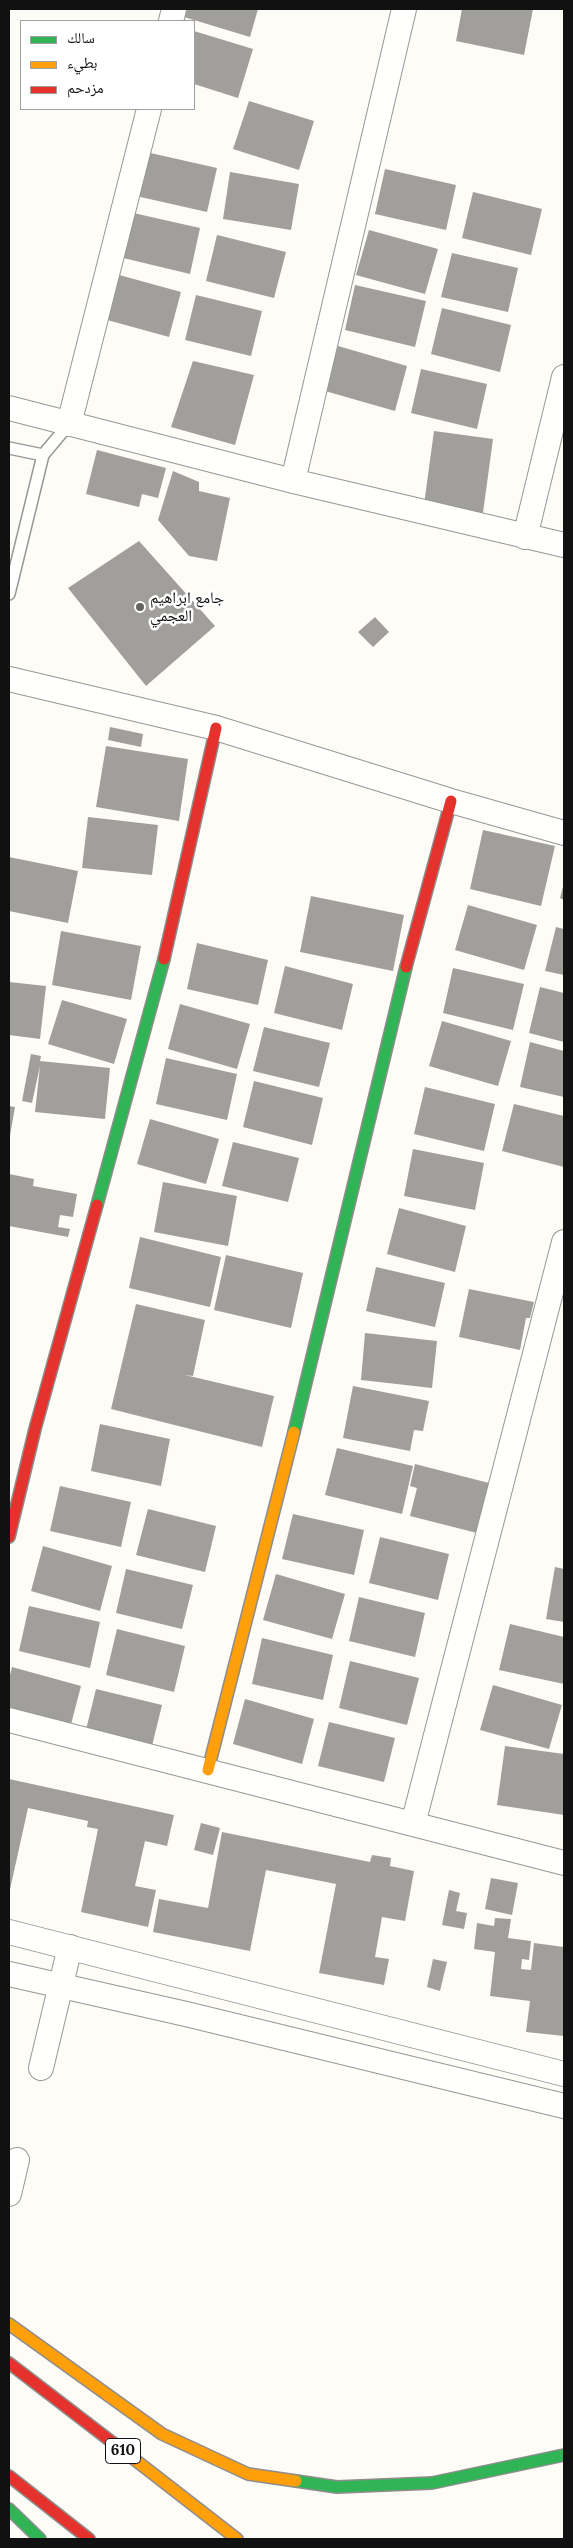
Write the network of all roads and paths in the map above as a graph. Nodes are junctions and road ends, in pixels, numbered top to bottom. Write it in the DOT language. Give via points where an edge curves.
graph roads {
  1 [pos="404,9"];
  2 [pos="149,110"];
  3 [pos="564,377"];
  4 [pos="9,408"];
  5 [pos="69,424"];
  6 [pos="9,448"];
  7 [pos="43,454"];
  8 [pos="293,481"];
  9 [pos="525,537"];
  10 [pos="564,545"];
  11 [pos="9,594"];
  12 [pos="9,679"];
  13 [pos="216,728"];
  14 [pos="451,801"];
  15 [pos="564,833"];
  16 [pos="564,1242"];
  17 [pos="9,1537"];
  18 [pos="9,1720"];
  19 [pos="208,1770"];
  20 [pos="413,1824"];
  21 [pos="564,1863"];
  22 [pos="9,1932"];
  23 [pos="70,1947"];
  24 [pos="9,1974"];
  25 [pos="60,1986"];
  26 [pos="41,2068"];
  27 [pos="564,2074"];
  28 [pos="564,2106"];
  29 [pos="17,2160"];
  30 [pos="9,2194"];
  31 [pos="9,2324"];
  32 [pos="9,2363"];
  33 [pos="564,2454"];
  34 [pos="9,2476"];
  35 [pos="9,2509"];
  36 [pos="40,2539"];
  37 [pos="89,2539"];
  38 [pos="237,2539"];
  1 -- 8 [label="street"];
  2 -- 5 [label="street"];
  3 -- 9 [label="street"];
  4 -- 5 [label="street"];
  5 -- 7 [label="lane"];
  5 -- 8 [label="street"];
  6 -- 7 [label="lane"];
  7 -- 11 [label="lane"];
  8 -- 9 [label="street"];
  9 -- 10 [label="street"];
  12 -- 13 [label="street"];
  13 -- 14 [label="street"];
  13 -- 17 [label="main road" via="160,979 35,1429"];
  14 -- 15 [label="street"];
  14 -- 19 [label="main road" via="402,983 332,1281"];
  16 -- 20 [label="street"];
  18 -- 19 [label="street"];
  19 -- 20 [label="street"];
  20 -- 21 [label="street"];
  22 -- 23 [label="street"];
  23 -- 25 [label="street"];
  23 -- 27 [label="street"];
  24 -- 25 [label="street"];
  25 -- 26 [label="street"];
  25 -- 28 [label="street"];
  29 -- 30 [label="street"];
  31 -- 33 [label="main road" via="162,2434 248,2474 337,2487 432,2483"];
  32 -- 38 [label="main road, 610"];
  34 -- 37 [label="main road"];
  35 -- 36 [label="main road"];
}
